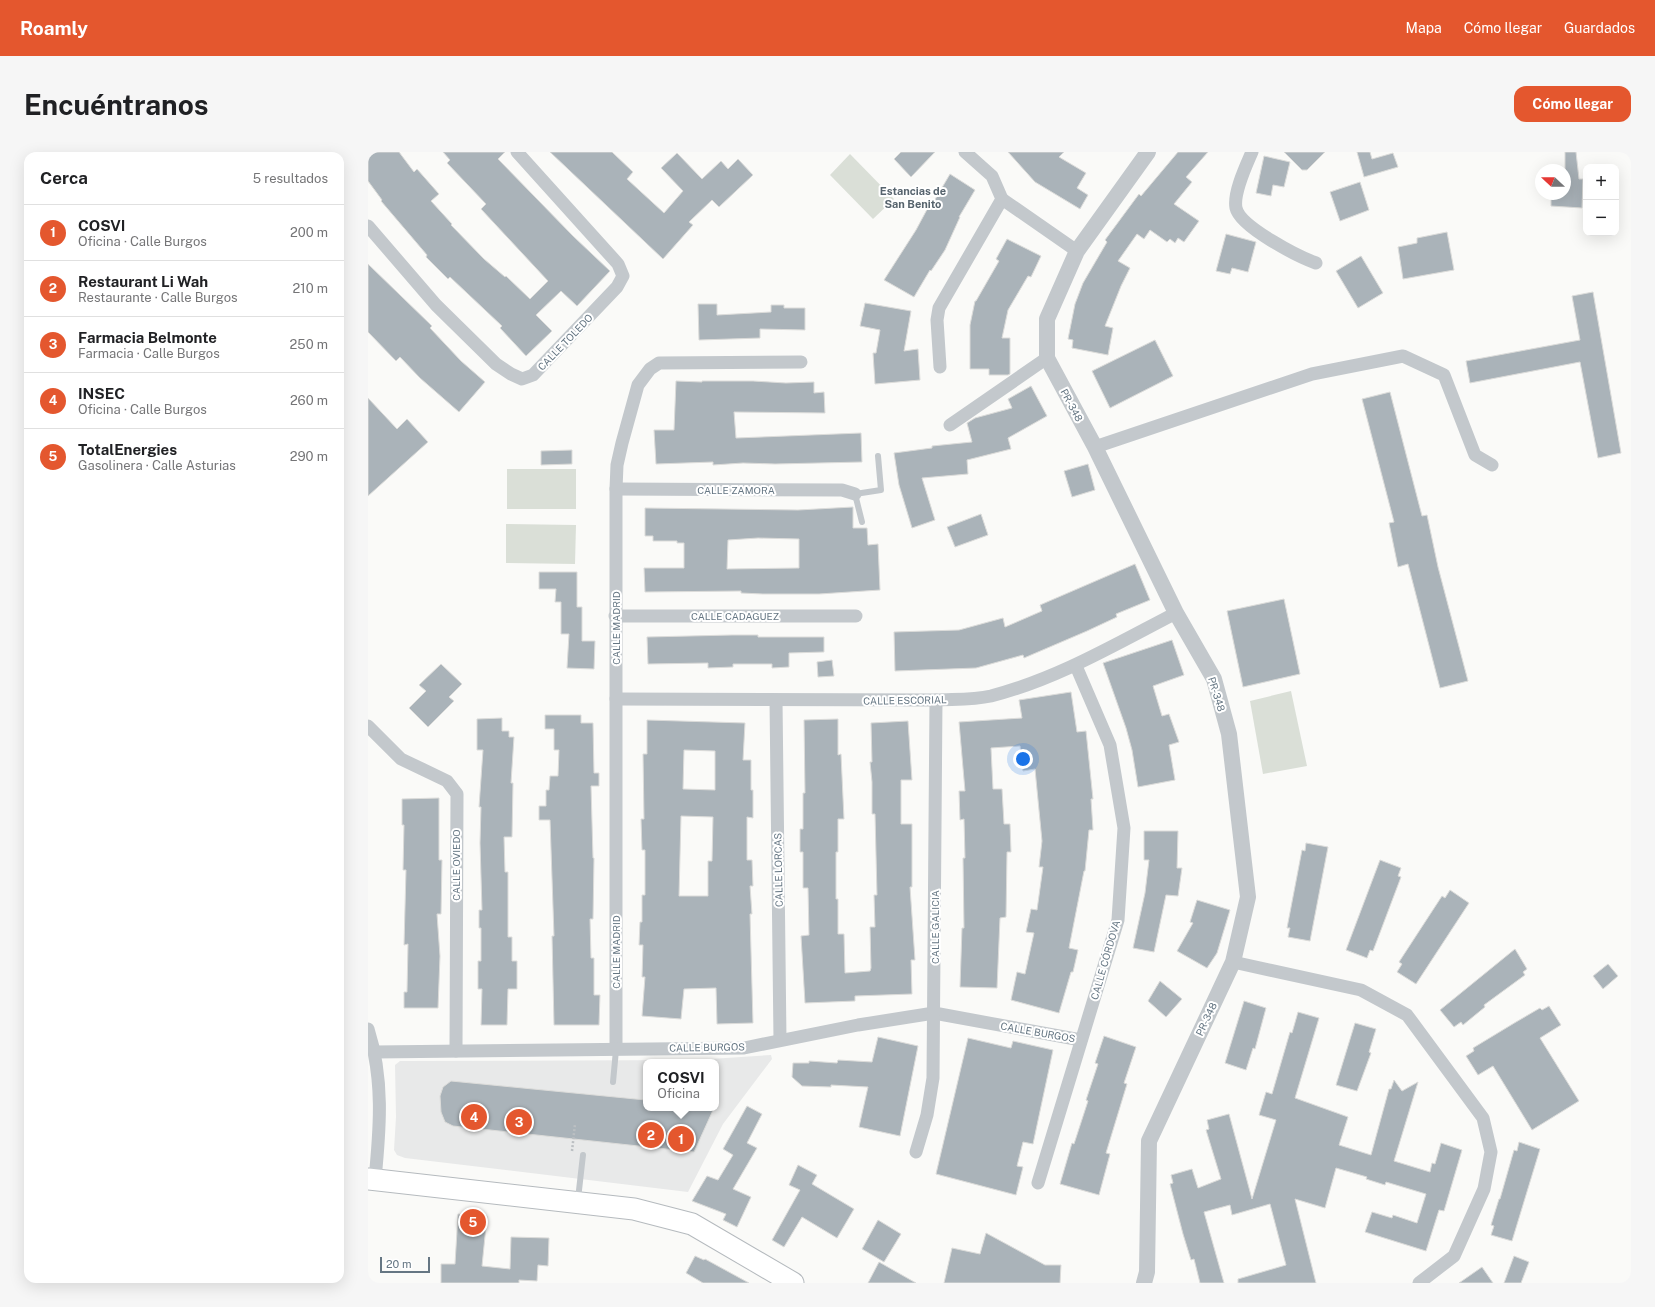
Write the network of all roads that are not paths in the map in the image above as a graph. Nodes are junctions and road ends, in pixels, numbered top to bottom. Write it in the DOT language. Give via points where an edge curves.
graph roads {
  1 [pos="517,152"];
  2 [pos="965,152"];
  3 [pos="1148,152"];
  4 [pos="1252,152"];
  5 [pos="1002,199"];
  6 [pos="368,226"];
  7 [pos="1076,251"];
  8 [pos="1316,263"];
  9 [pos="1047,358"];
  10 [pos="801,362"];
  11 [pos="940,367"];
  12 [pos="950,426"];
  13 [pos="1095,447"];
  14 [pos="878,456"];
  15 [pos="1492,465"];
  16 [pos="616,489"];
  17 [pos="855,494"];
  18 [pos="862,522"];
  19 [pos="1176,612"];
  20 [pos="615,616"];
  21 [pos="856,616"];
  22 [pos="1076,666"];
  23 [pos="616,699"];
  24 [pos="776,700"];
  25 [pos="936,700"];
  26 [pos="368,726"];
  27 [pos="1233,962"];
  28 [pos="934,1013"];
  29 [pos="368,1029"];
  30 [pos="780,1040"];
  31 [pos="1081,1040"];
  32 [pos="616,1048"];
  33 [pos="456,1051"];
  34 [pos="375,1052"];
  35 [pos="613,1082"];
  36 [pos="916,1152"];
  37 [pos="583,1155"];
  38 [pos="372,1179"];
  39 [pos="1038,1183"];
  40 [pos="577,1202"];
  41 [pos="793,1283"];
  42 [pos="1144,1283"];
  43 [pos="1419,1283"];
  1 -- 6 [label="street, CALLE TOLEDO" via="618,264 623,276 617,287 533,375 522,379 496,364 436,305"];
  2 -- 5 [label="street" via="992,176"];
  3 -- 7 [label="street, PR-348 / PR-348"];
  4 -- 8 [label="street" via="1242,175 1236,209 1242,218 1269,240"];
  5 -- 7 [label="street"];
  5 -- 11 [label="street" via="939,308 937,320"];
  7 -- 9 [label="street, PR-348 / PR-348" via="1047,319"];
  9 -- 12 [label="street"];
  9 -- 13 [label="street, PR-348 / PR-348"];
  10 -- 16 [label="street, CALLE MADRID" via="659,363 650,369 638,385 622,443"];
  13 -- 15 [label="street" via="1312,374 1402,356 1444,375 1475,454"];
  13 -- 19 [label="street, PR-348 / PR-348"];
  14 -- 17 [label="lane" via="881,490"];
  16 -- 17 [label="street, CALLE ZAMORA" via="842,490"];
  16 -- 20 [label="street, CALLE MADRID"];
  17 -- 18 [label="lane"];
  19 -- 22 [label="street, CALLE ESCORIAL"];
  19 -- 27 [label="street, PR-348 / PR-348" via="1214,679 1229,734 1248,897"];
  20 -- 21 [label="street, CALLE CADAGUEZ"];
  20 -- 23 [label="street, CALLE MADRID"];
  22 -- 25 [label="street, CALLE ESCORIAL" via="1022,687 989,696"];
  22 -- 31 [label="street, CALLE CÓRDOVA" via="1110,745 1124,828 1118,920"];
  23 -- 24 [label="street, CALLE ESCORIAL"];
  23 -- 32 [label="street, CALLE MADRID"];
  24 -- 25 [label="street, CALLE ESCORIAL"];
  24 -- 30 [label="street, CALLE LORCAS"];
  25 -- 28 [label="street, CALLE GALICIA"];
  26 -- 33 [label="street, CALLE OVIEDO" via="401,759 446,781 457,794"];
  27 -- 42 [label="street, PR-348 / PR-348" via="1149,1141 1147,1272"];
  27 -- 43 [label="street" via="1361,990 1407,1015 1482,1118 1490,1152 1484,1189 1454,1256"];
  28 -- 30 [label="street, CALLE BURGOS"];
  28 -- 31 [label="street, CALLE BURGOS"];
  28 -- 36 [label="street, CALLE GALICIA" via="933,1078 927,1115"];
  29 -- 34 [label="street"];
  30 -- 32 [label="street, CALLE BURGOS" via="744,1048"];
  31 -- 39 [label="street, CALLE CÓRDOVA"];
  32 -- 33 [label="street, CALLE BURGOS"];
  32 -- 35 [label="lane"];
  33 -- 34 [label="street, CALLE BURGOS"];
  34 -- 38 [label="street" via="380,1093 380,1126"];
  37 -- 40 [label="lane"];
  38 -- 40 [label="main road"];
  40 -- 41 [label="main road" via="634,1209 692,1224"];
}
